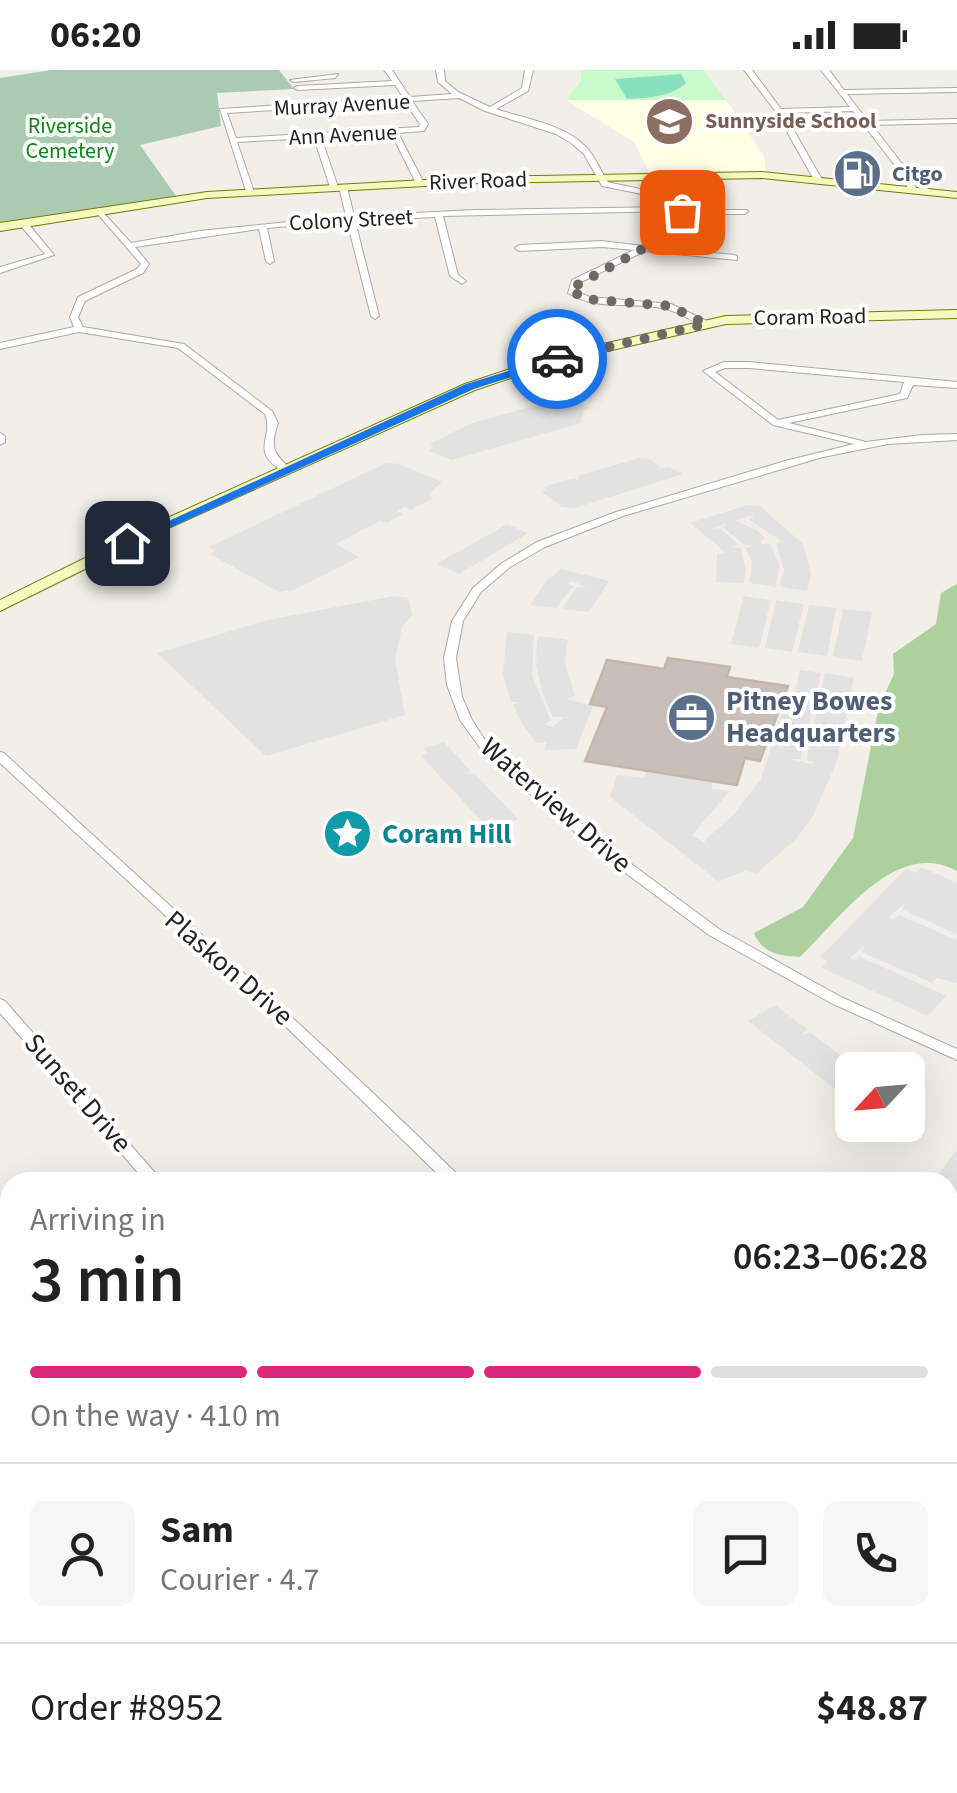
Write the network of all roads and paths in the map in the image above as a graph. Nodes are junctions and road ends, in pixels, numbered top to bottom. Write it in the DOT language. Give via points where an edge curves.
graph roads {
  1 [pos="440,70"];
  2 [pos="530,70"];
  3 [pos="748,70"];
  4 [pos="825,70"];
  5 [pos="389,72"];
  6 [pos="335,75"];
  7 [pos="396,83"];
  8 [pos="296,84"];
  9 [pos="957,90"];
  10 [pos="843,92"];
  11 [pos="460,96"];
  12 [pos="410,102"];
  13 [pos="493,108"];
  14 [pos="854,109"];
  15 [pos="779,111"];
  16 [pos="957,120"];
  17 [pos="865,124"];
  18 [pos="394,132"];
  19 [pos="317,136"];
  20 [pos="233,140"];
  21 [pos="599,177"];
  22 [pos="817,178"];
  23 [pos="420,183"];
  24 [pos="339,187"];
  25 [pos="913,190"];
  26 [pos="250,192"];
  27 [pos="957,195"];
  28 [pos="99,210"];
  29 [pos="681,210"];
  30 [pos="744,212"];
  31 [pos="439,215"];
  32 [pos="352,220"];
  33 [pos="23,223"];
  34 [pos="262,226"];
  35 [pos="0,227"];
  36 [pos="133,245"];
  37 [pos="519,248"];
  38 [pos="643,248"];
  39 [pos="734,258"];
  40 [pos="270,261"];
  41 [pos="0,270"];
  42 [pos="462,281"];
  43 [pos="957,314"];
  44 [pos="375,316"];
  45 [pos="706,324"];
  46 [pos="79,329"];
  47 [pos="0,346"];
  48 [pos="910,382"];
  49 [pos="957,385"];
  50 [pos="776,423"];
  51 [pos="957,437"];
  52 [pos="862,443"];
  53 [pos="288,471"];
  54 [pos="0,606"];
  55 [pos="0,756"];
  56 [pos="0,1004"];
  57 [pos="957,1055"];
  58 [pos="145,1172"];
  59 [pos="444,1172"];
  1 -- 11 [label="street" via="442,82"];
  2 -- 13 [label="street" via="525,89"];
  3 -- 15 [label="street"];
  4 -- 10 [label="street"];
  5 -- 6 [label="street"];
  5 -- 7 [label="street"];
  6 -- 7 [label="street"];
  6 -- 8 [label="street"];
  7 -- 12 [label="street"];
  9 -- 10 [label="street"];
  10 -- 14 [label="street"];
  11 -- 12 [label="street, Murray Avenue"];
  11 -- 13 [label="street"];
  12 -- 18 [label="street, Ann Avenue" via="424,127"];
  12 -- 20 [label="street, Murray Avenue" via="223,111"];
  13 -- 21 [label="street" via="574,140 590,153"];
  14 -- 15 [label="street"];
  14 -- 17 [label="street"];
  15 -- 22 [label="street"];
  16 -- 17 [label="street"];
  17 -- 25 [label="street"];
  18 -- 19 [label="street, Ann Avenue"];
  18 -- 23 [label="street"];
  19 -- 20 [label="street, Ann Avenue"];
  19 -- 24 [label="street"];
  20 -- 26 [label="street"];
  21 -- 22 [label="main road, River Road"];
  21 -- 23 [label="main road, River Road"];
  21 -- 29 [label="street"];
  22 -- 25 [label="main road, River Road"];
  23 -- 24 [label="main road, River Road"];
  24 -- 26 [label="main road, River Road"];
  24 -- 32 [label="street"];
  25 -- 27 [label="main road, River Road"];
  26 -- 28 [label="main road, River Road"];
  28 -- 33 [label="main road, River Road"];
  28 -- 36 [label="street"];
  29 -- 30 [label="street, Colony Street"];
  29 -- 31 [label="street, Colony Street"];
  29 -- 38 [label="street" via="673,231"];
  31 -- 32 [label="street, Colony Street"];
  31 -- 42 [label="street" via="454,276"];
  32 -- 34 [label="street, Colony Street"];
  32 -- 44 [label="street"];
  33 -- 35 [label="main road, River Road"];
  33 -- 41 [label="street" via="50,255"];
  34 -- 36 [label="street, Colony Street"];
  34 -- 40 [label="street"];
  36 -- 46 [label="street" via="143,268 81,299 74,317"];
  37 -- 38 [label="street"];
  38 -- 39 [label="street"];
  38 -- 45 [label="street" via="574,282 570,291 584,299 670,306"];
  43 -- 45 [label="main road, Coram Road"];
  45 -- 53 [label="main road, Coram Road" via="551,360 470,387"];
  46 -- 47 [label="street"];
  46 -- 53 [label="street" via="181,346 269,414 267,451"];
  48 -- 49 [label="street"];
  48 -- 50 [label="street" via="904,396"];
  48 -- 50 [label="street" via="749,365 708,371"];
  50 -- 52 [label="street"];
  51 -- 52 [label="street, Waterview Drive"];
  52 -- 57 [label="street, Waterview Drive" via="541,544 490,577 460,612 450,644 450,680 472,732 490,753 714,932 836,1000"];
  53 -- 54 [label="main road, Coram Road"];
  55 -- 59 [label="street, Plaskon Drive" via="323,1050"];
  56 -- 58 [label="street, Sunset Drive"];
}
